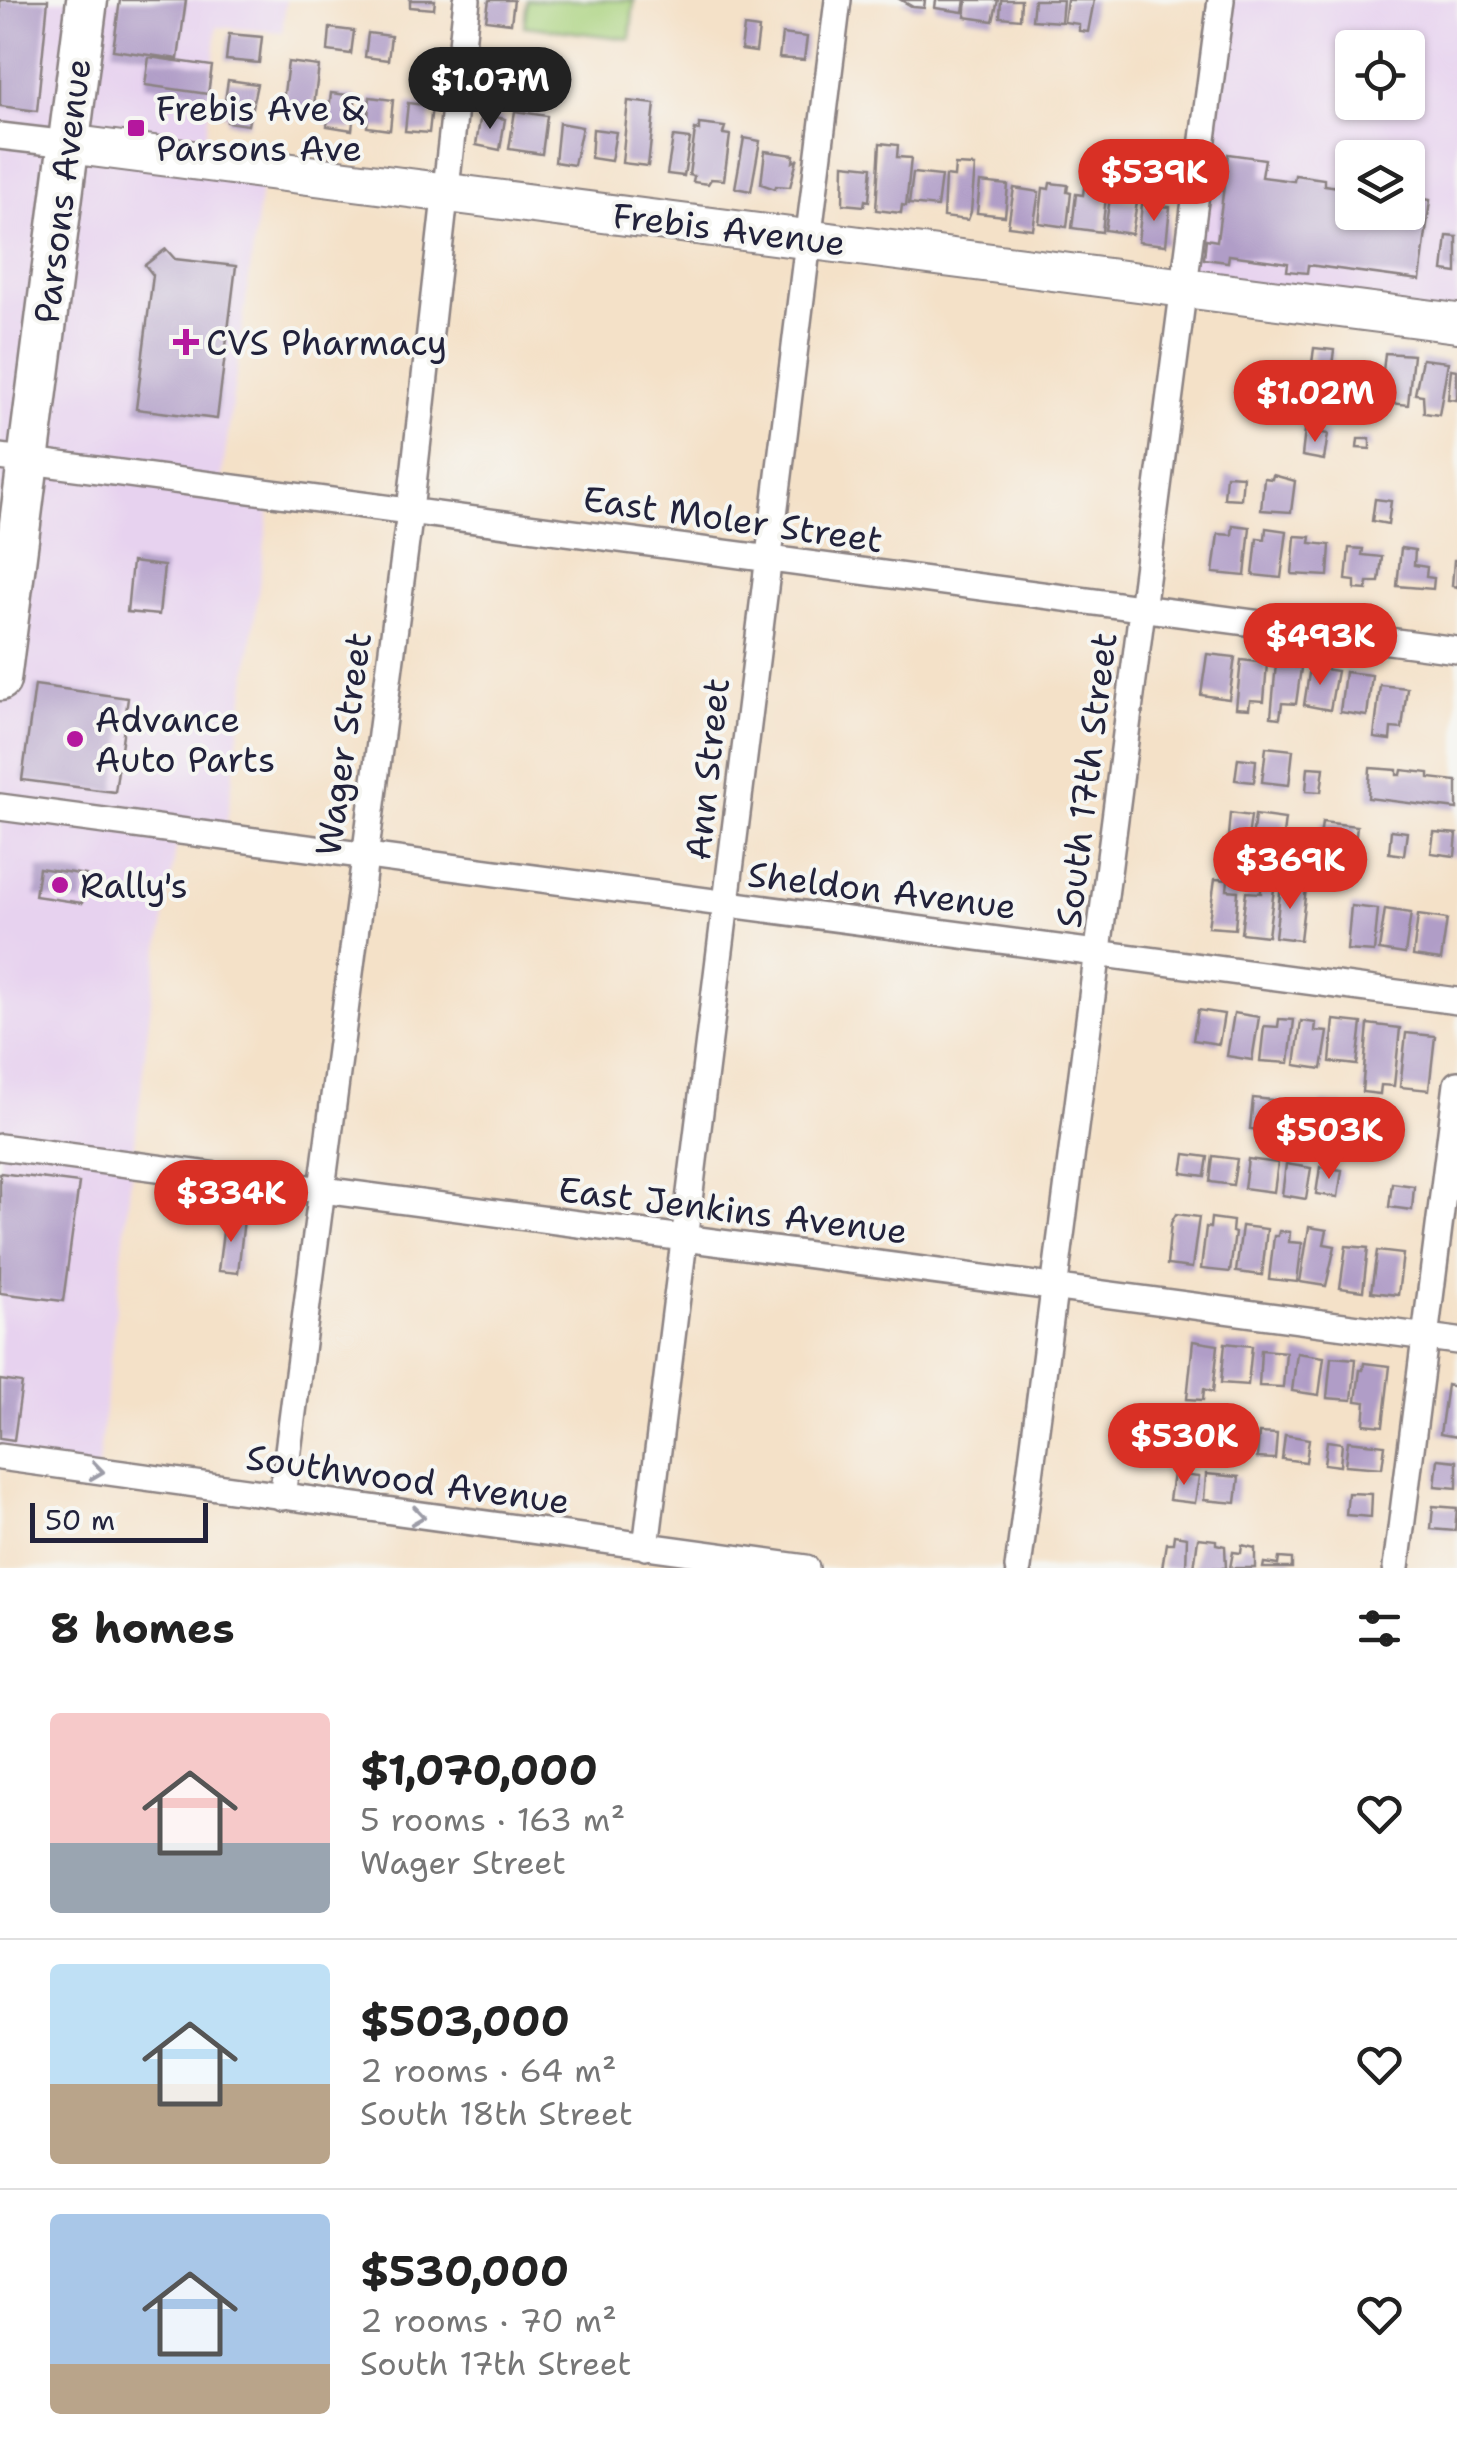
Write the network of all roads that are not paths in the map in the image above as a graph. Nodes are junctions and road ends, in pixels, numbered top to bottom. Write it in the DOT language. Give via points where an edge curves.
graph roads {
  1 [pos="87,0"];
  2 [pos="467,0"];
  3 [pos="838,0"];
  4 [pos="1221,0"];
  5 [pos="0,136"];
  6 [pos="68,144"];
  7 [pos="445,192"];
  8 [pos="809,240"];
  9 [pos="1182,288"];
  10 [pos="1457,323"];
  11 [pos="14,459"];
  12 [pos="410,512"];
  13 [pos="767,558"];
  14 [pos="1142,608"];
  15 [pos="1457,650"];
  16 [pos="0,680"];
  17 [pos="0,807"];
  18 [pos="363,856"];
  19 [pos="727,905"];
  20 [pos="1099,953"];
  21 [pos="1457,1001"];
  22 [pos="1457,1084"];
  23 [pos="0,1147"];
  24 [pos="322,1192"];
  25 [pos="685,1240"];
  26 [pos="1056,1287"];
  27 [pos="1425,1337"];
  28 [pos="1457,1341"];
  29 [pos="0,1458"];
  30 [pos="282,1497"];
  31 [pos="646,1547"];
  32 [pos="806,1568"];
  33 [pos="1018,1568"];
  34 [pos="1396,1568"];
  1 -- 6 [label="main road, Parsons Avenue"];
  2 -- 7 [label="street, Wager Street"];
  3 -- 8 [label="street, Ann Street"];
  4 -- 9 [label="street, South 17th Street"];
  5 -- 6 [label="street, Frebis Avenue"];
  6 -- 7 [label="main road, Frebis Avenue"];
  6 -- 11 [label="main road, Parsons Avenue"];
  7 -- 8 [label="main road, Frebis Avenue"];
  7 -- 12 [label="street, Wager Street"];
  8 -- 9 [label="main road, Frebis Avenue"];
  8 -- 13 [label="street, Ann Street"];
  9 -- 10 [label="main road, Frebis Avenue"];
  9 -- 14 [label="street, South 17th Street"];
  11 -- 12 [label="street, East Moler Street"];
  11 -- 16 [label="main road, Parsons Avenue"];
  12 -- 13 [label="street, East Moler Street"];
  12 -- 18 [label="street, Wager Street"];
  13 -- 14 [label="street, East Moler Street"];
  13 -- 19 [label="street, Ann Street"];
  14 -- 15 [label="street, East Moler Street"];
  14 -- 20 [label="street, South 17th Street"];
  17 -- 18 [label="street, Sheldon Avenue"];
  18 -- 19 [label="street, Sheldon Avenue"];
  18 -- 24 [label="street, Wager Street"];
  19 -- 20 [label="street, Sheldon Avenue"];
  19 -- 25 [label="street, Ann Street"];
  20 -- 21 [label="street, Sheldon Avenue"];
  20 -- 26 [label="street, South 17th Street"];
  22 -- 27 [label="street"];
  23 -- 24 [label="street, East Jenkins Avenue"];
  24 -- 25 [label="street, East Jenkins Avenue"];
  24 -- 30 [label="street, Wager Street"];
  25 -- 26 [label="street, East Jenkins Avenue"];
  25 -- 31 [label="street, Ann Street"];
  26 -- 27 [label="street, East Jenkins Avenue"];
  26 -- 33 [label="street, South 17th Street"];
  27 -- 28 [label="street, East Jenkins Avenue"];
  27 -- 34 [label="street"];
  29 -- 30 [label="street, Southwood Avenue, one-way"];
  30 -- 31 [label="street, Southwood Avenue, one-way"];
  31 -- 32 [label="street, Southwood Avenue"];
}
